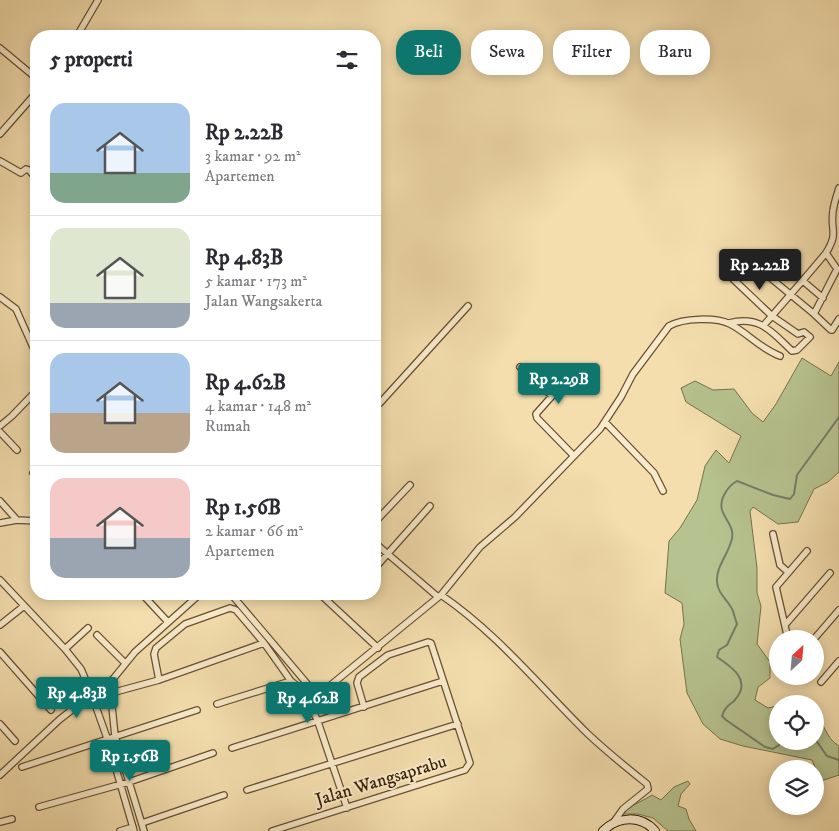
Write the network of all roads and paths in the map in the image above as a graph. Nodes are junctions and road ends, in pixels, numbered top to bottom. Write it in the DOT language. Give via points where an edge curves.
graph roads {
  1 [pos="98,0"];
  2 [pos="80,30"];
  3 [pos="0,48"];
  4 [pos="30,73"];
  5 [pos="30,100"];
  6 [pos="0,134"];
  7 [pos="0,161"];
  8 [pos="30,171"];
  9 [pos="839,188"];
  10 [pos="836,210"];
  11 [pos="837,232"];
  12 [pos="833,239"];
  13 [pos="839,242"];
  14 [pos="826,253"];
  15 [pos="766,275"];
  16 [pos="733,280"];
  17 [pos="803,281"];
  18 [pos="790,295"];
  19 [pos="0,297"];
  20 [pos="822,298"];
  21 [pos="468,306"];
  22 [pos="814,314"];
  23 [pos="772,316"];
  24 [pos="839,319"];
  25 [pos="729,324"];
  26 [pos="764,325"];
  27 [pos="30,341"];
  28 [pos="780,356"];
  29 [pos="520,367"];
  30 [pos="30,396"];
  31 [pos="381,402"];
  32 [pos="1,422"];
  33 [pos="605,422"];
  34 [pos="0,432"];
  35 [pos="17,450"];
  36 [pos="574,456"];
  37 [pos="410,485"];
  38 [pos="663,491"];
  39 [pos="0,501"];
  40 [pos="430,506"];
  41 [pos="381,516"];
  42 [pos="17,520"];
  43 [pos="30,521"];
  44 [pos="0,523"];
  45 [pos="773,534"];
  46 [pos="381,548"];
  47 [pos="807,551"];
  48 [pos="388,554"];
  49 [pos="381,562"];
  50 [pos="788,572"];
  51 [pos="830,573"];
  52 [pos="0,580"];
  53 [pos="439,596"];
  54 [pos="148,600"];
  55 [pos="193,600"];
  56 [pos="236,600"];
  57 [pos="326,600"];
  58 [pos="24,606"];
  59 [pos="838,613"];
  60 [pos="168,622"];
  61 [pos="0,625"];
  62 [pos="785,625"];
  63 [pos="88,628"];
  64 [pos="786,630"];
  65 [pos="822,630"];
  66 [pos="97,635"];
  67 [pos="264,643"];
  68 [pos="378,648"];
  69 [pos="65,649"];
  70 [pos="0,652"];
  71 [pos="839,661"];
  72 [pos="125,663"];
  73 [pos="824,678"];
  74 [pos="159,680"];
  75 [pos="291,681"];
  76 [pos="443,681"];
  77 [pos="218,704"];
  78 [pos="364,706"];
  79 [pos="51,710"];
  80 [pos="197,710"];
  81 [pos="318,722"];
  82 [pos="0,724"];
  83 [pos="458,724"];
  84 [pos="115,736"];
  85 [pos="107,738"];
  86 [pos="15,741"];
  87 [pos="232,748"];
  88 [pos="213,753"];
  89 [pos="332,764"];
  90 [pos="22,767"];
  91 [pos="0,775"];
  92 [pos="128,782"];
  93 [pos="119,784"];
  94 [pos="246,790"];
  95 [pos="224,795"];
  96 [pos="39,807"];
  97 [pos="347,808"];
  98 [pos="12,819"];
  99 [pos="0,822"];
  100 [pos="142,823"];
  101 [pos="613,823"];
  102 [pos="133,829"];
  103 [pos="120,831"];
  104 [pos="144,831"];
  105 [pos="272,831"];
  106 [pos="603,831"];
  107 [pos="655,831"];
  1 -- 2 [label="street"];
  3 -- 4 [label="street"];
  5 -- 6 [label="street"];
  7 -- 8 [label="street" via="17,172"];
  9 -- 10 [label="street"];
  10 -- 11 [label="street" via="832,220"];
  11 -- 12 [label="street"];
  12 -- 13 [label="street"];
  12 -- 14 [label="street"];
  14 -- 17 [label="street"];
  14 -- 20 [label="street" via="837,269"];
  15 -- 18 [label="street"];
  16 -- 23 [label="street"];
  17 -- 18 [label="street"];
  17 -- 20 [label="street"];
  18 -- 22 [label="street"];
  18 -- 23 [label="street"];
  19 -- 27 [label="street" via="16,310"];
  20 -- 22 [label="street"];
  21 -- 31 [label="street"];
  22 -- 24 [label="street" via="831,330"];
  23 -- 26 [label="street"];
  23 -- 26 [label="street" via="798,334 806,332 810,339 797,350 792,350"];
  25 -- 26 [label="street"];
  25 -- 28 [label="street" via="762,348"];
  25 -- 33 [label="street" via="691,320 669,326 633,374"];
  29 -- 36 [label="street" via="552,396 536,414 537,418"];
  30 -- 32 [label="street"];
  33 -- 36 [label="street"];
  33 -- 38 [label="street" via="654,473"];
  34 -- 35 [label="street"];
  36 -- 53 [label="street" via="515,517 480,546"];
  37 -- 41 [label="street"];
  39 -- 42 [label="street"];
  40 -- 48 [label="street"];
  42 -- 43 [label="street"];
  42 -- 44 [label="street"];
  45 -- 50 [label="street" via="780,565"];
  46 -- 48 [label="street"];
  47 -- 50 [label="street"];
  48 -- 49 [label="street"];
  48 -- 53 [label="street"];
  50 -- 62 [label="street" via="776,587"];
  51 -- 62 [label="street"];
  52 -- 58 [label="street"];
  53 -- 68 [label="street"];
  53 -- 101 [label="street" via="464,610 589,735 647,784 648,789 623,809"];
  54 -- 60 [label="street"];
  55 -- 60 [label="street"];
  56 -- 68 [label="street" via="315,693 321,694"];
  57 -- 68 [label="street"];
  58 -- 61 [label="street"];
  58 -- 69 [label="street"];
  59 -- 65 [label="street"];
  60 -- 72 [label="street"];
  62 -- 64 [label="street"];
  63 -- 69 [label="street"];
  66 -- 72 [label="street"];
  67 -- 74 [label="street"];
  67 -- 74 [label="street" via="233,608 190,622 156,648 154,654"];
  67 -- 75 [label="street"];
  69 -- 85 [label="street" via="81,669"];
  70 -- 79 [label="street"];
  71 -- 73 [label="street"];
  72 -- 91 [label="street, bridge" via="108,684 52,726"];
  74 -- 84 [label="street" via="112,694"];
  75 -- 77 [label="street"];
  75 -- 81 [label="street" via="302,690"];
  76 -- 78 [label="street"];
  76 -- 78 [label="street, Jalan Wangsaprabu" via="432,645 428,642 388,655 359,677 357,683"];
  76 -- 83 [label="street, Jalan Wangsaprabu"];
  78 -- 81 [label="street"];
  80 -- 84 [label="street"];
  81 -- 87 [label="street"];
  81 -- 89 [label="street"];
  82 -- 86 [label="street"];
  83 -- 89 [label="street"];
  83 -- 97 [label="street, Jalan Wangsaprabu" via="470,763 465,770"];
  84 -- 85 [label="street"];
  84 -- 92 [label="street"];
  85 -- 90 [label="street"];
  85 -- 93 [label="street"];
  88 -- 92 [label="street"];
  89 -- 94 [label="street"];
  89 -- 97 [label="street"];
  92 -- 93 [label="street"];
  92 -- 100 [label="street"];
  93 -- 96 [label="street"];
  93 -- 102 [label="street"];
  95 -- 100 [label="street"];
  97 -- 105 [label="street, Jalan Wangsaprabu"];
  98 -- 99 [label="street"];
  100 -- 104 [label="street"];
  101 -- 106 [label="main road"];
  101 -- 107 [label="main road" via="633,819 643,821"];
  102 -- 103 [label="street"];
}
